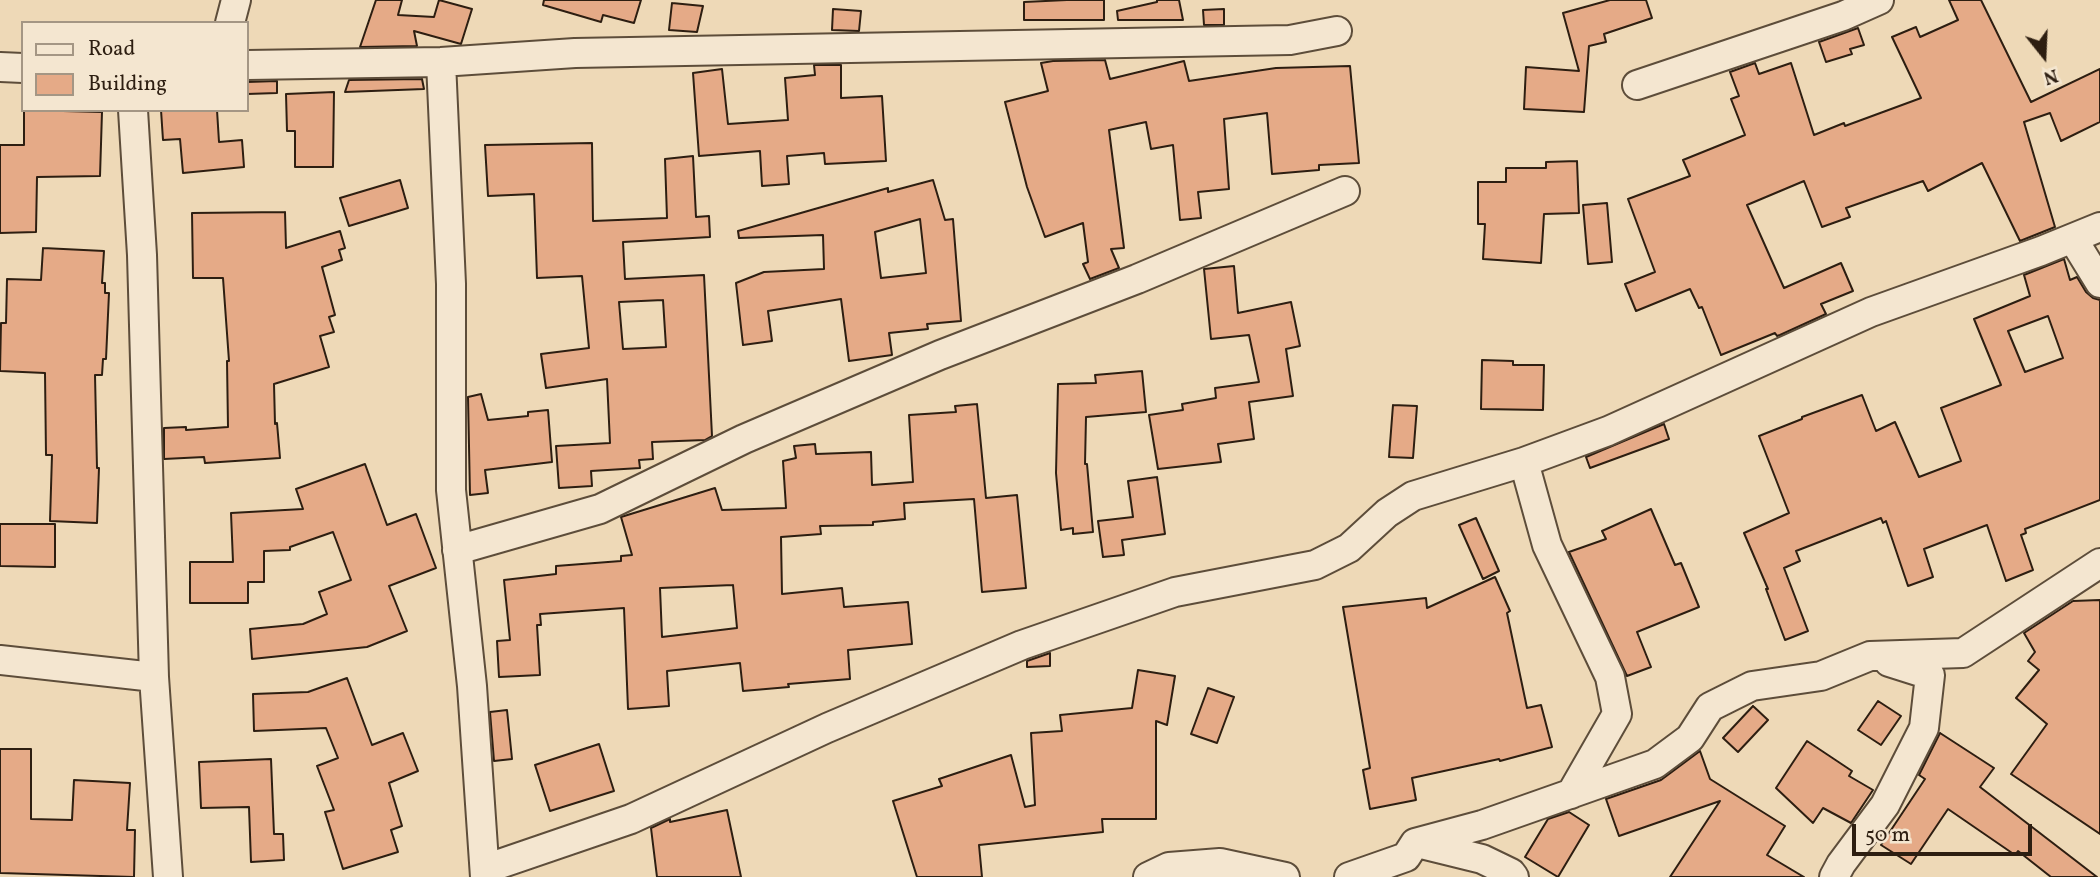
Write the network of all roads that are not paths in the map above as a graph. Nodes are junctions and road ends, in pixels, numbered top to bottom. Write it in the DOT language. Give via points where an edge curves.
graph roads {
  1 [pos="236,0"];
  2 [pos="1879,0"];
  3 [pos="231,21"];
  4 [pos="1337,31"];
  5 [pos="441,62"];
  6 [pos="248,65"];
  7 [pos="0,67"];
  8 [pos="21,68"];
  9 [pos="1636,85"];
  10 [pos="133,112"];
  11 [pos="1345,191"];
  12 [pos="2100,227"];
  13 [pos="2073,239"];
  14 [pos="2100,283"];
  15 [pos="1524,462"];
  16 [pos="457,550"];
  17 [pos="2100,562"];
  18 [pos="1963,653"];
  19 [pos="1870,656"];
  20 [pos="0,660"];
  21 [pos="1930,675"];
  22 [pos="154,677"];
  23 [pos="1571,794"];
  24 [pos="1415,843"];
  25 [pos="1479,868"];
  26 [pos="485,873"];
  27 [pos="168,877"];
  28 [pos="1148,877"];
  29 [pos="1285,877"];
  30 [pos="1349,877"];
  31 [pos="1514,877"];
  32 [pos="1834,877"];
  1 -- 3 [label="street"];
  2 -- 9 [label="street"];
  4 -- 5 [label="street" via="1290,40 575,54"];
  5 -- 6 [label="street"];
  5 -- 16 [label="street" via="451,284 451,490"];
  7 -- 8 [label="street"];
  10 -- 22 [label="street" via="142,255"];
  11 -- 16 [label="street" via="916,365 744,439 600,509"];
  12 -- 13 [label="street"];
  13 -- 14 [label="street"];
  13 -- 15 [label="street" via="1871,312 1608,431"];
  15 -- 23 [label="street" via="1547,545 1610,677 1617,715"];
  15 -- 26 [label="street" via="1413,496 1349,548 1315,565 1175,592 1022,645 631,819"];
  16 -- 26 [label="street"];
  17 -- 18 [label="street"];
  18 -- 19 [label="street"];
  18 -- 21 [label="street"];
  19 -- 21 [label="street"];
  19 -- 23 [label="street" via="1821,676 1752,686 1710,707 1690,738 1655,764"];
  20 -- 22 [label="street"];
  21 -- 32 [label="street" via="1924,728 1885,805"];
  22 -- 27 [label="street"];
  23 -- 24 [label="street"];
  24 -- 25 [label="street"];
  24 -- 30 [label="street" via="1406,857"];
  25 -- 31 [label="street"];
  28 -- 29 [label="street" via="1169,867 1220,863"];
}
